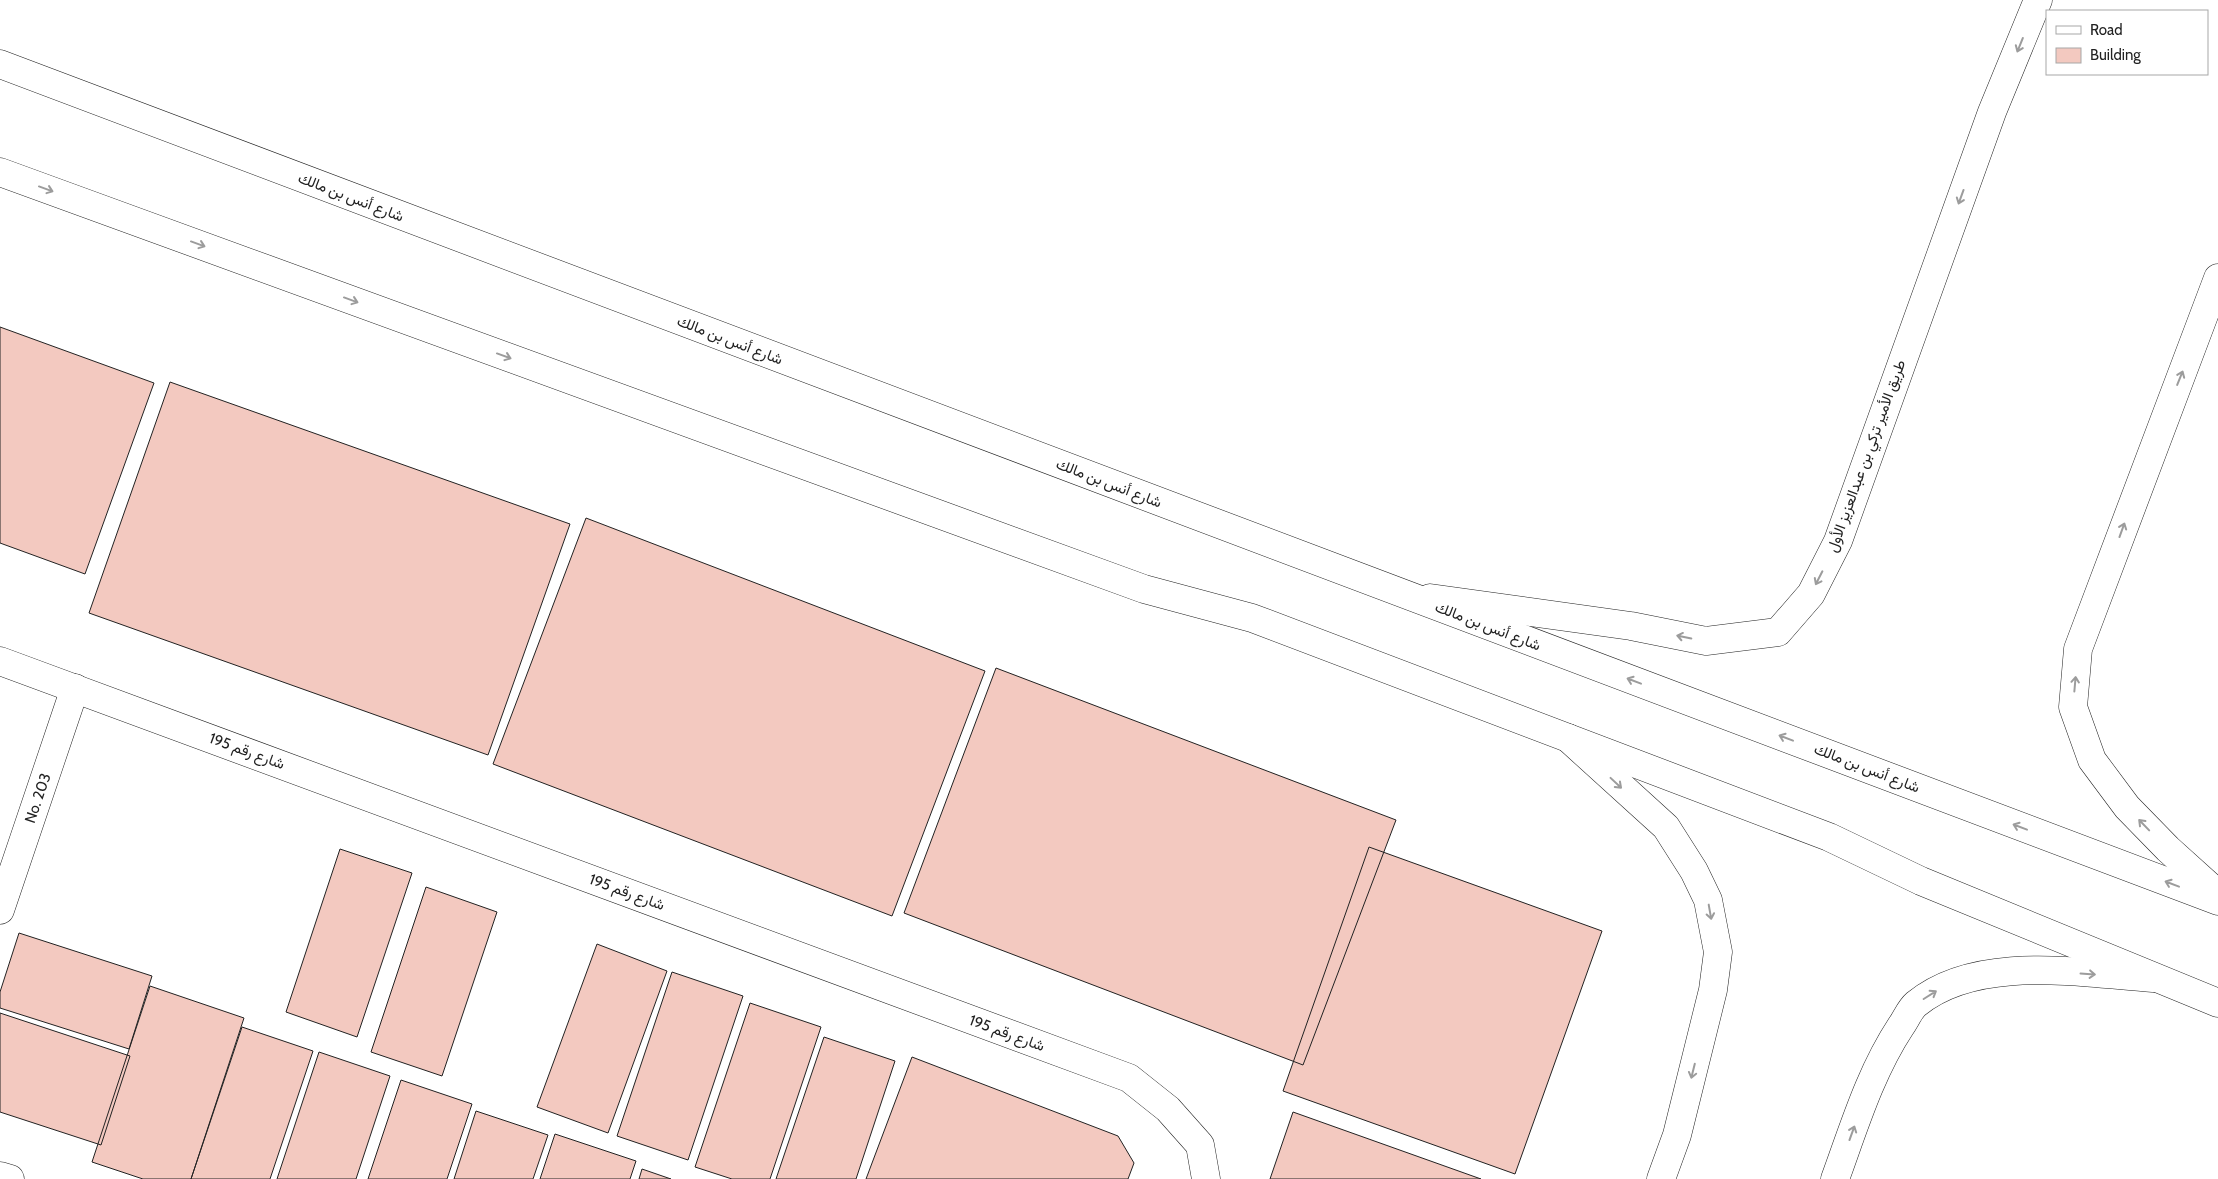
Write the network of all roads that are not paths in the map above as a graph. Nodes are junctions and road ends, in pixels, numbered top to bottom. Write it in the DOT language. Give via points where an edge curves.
graph roads {
  1 [pos="2038,0"];
  2 [pos="0,64"];
  3 [pos="0,172"];
  4 [pos="2218,278"];
  5 [pos="1404,594"];
  6 [pos="0,661"];
  7 [pos="74,688"];
  8 [pos="1568,738"];
  9 [pos="2218,894"];
  10 [pos="2218,901"];
  11 [pos="0,910"];
  12 [pos="2157,978"];
  13 [pos="2218,1003"];
  14 [pos="0,1176"];
  15 [pos="10,1179"];
  16 [pos="1206,1179"];
  17 [pos="1661,1179"];
  18 [pos="1834,1179"];
  1 -- 5 [label="main road, طريق الأمير تركي بن عبدالعزيز الأول, one-way" via="1992,112 1838,541 1811,594 1778,632 1706,642 1631,626"];
  2 -- 5 [label="main road, شارع أنس بن مالك"];
  3 -- 8 [label="main road, one-way" via="1144,589 1252,618"];
  9 -- 4 [label="main road, one-way" via="2127,807 2092,760 2073,707 2078,649"];
  10 -- 5 [label="main road, شارع أنس بن مالك, one-way"];
  6 -- 7 [label="main road, شارع رقم 195"];
  7 -- 11 [label="main road, No. 203"];
  7 -- 16 [label="main road, شارع رقم 195" via="1130,1078 1168,1109 1200,1145"];
  8 -- 12 [label="main road" via="1828,837 1921,881"];
  8 -- 17 [label="main road, one-way" via="1666,827 1708,900 1718,952 1713,990 1677,1135"];
  12 -- 13 [label="main road"];
  18 -- 12 [label="main road, one-way" via="1867,1090 1890,1043 1915,1004 1949,983 1995,972 2049,971"];
  14 -- 15 [label="main road"];
}
